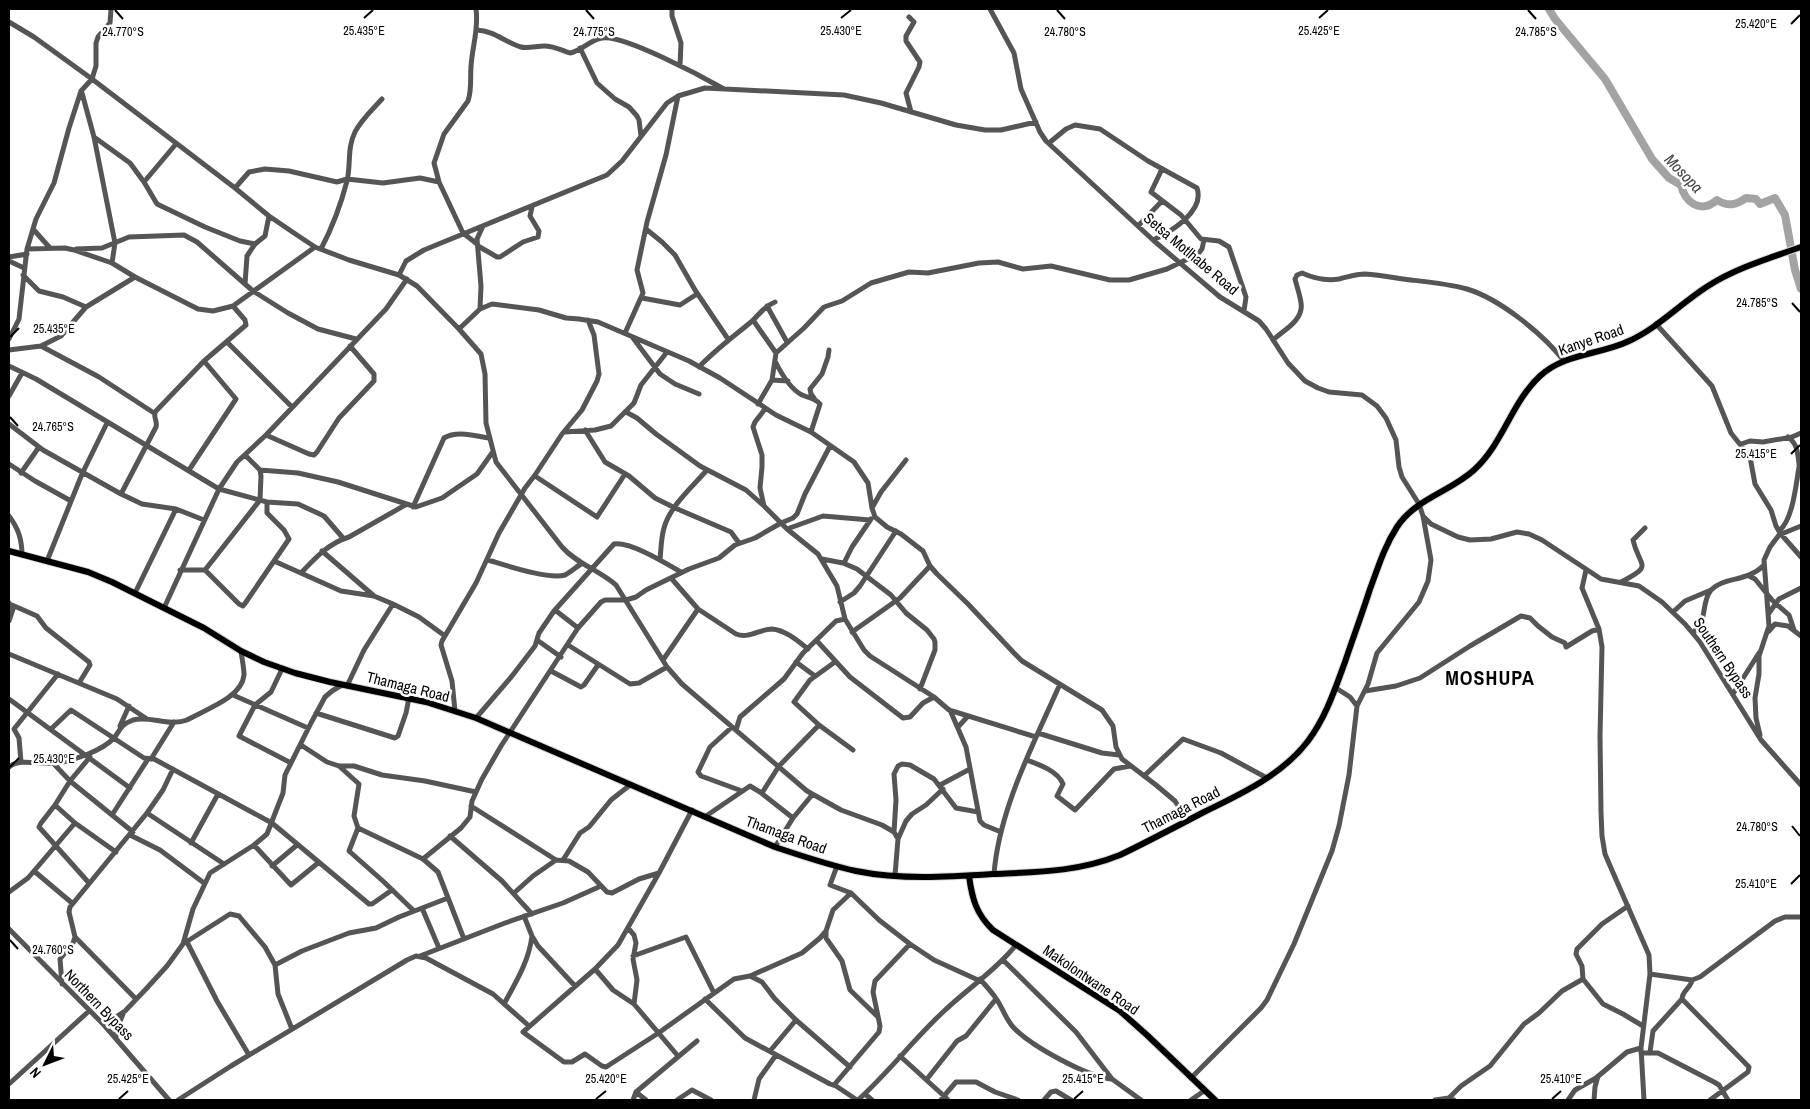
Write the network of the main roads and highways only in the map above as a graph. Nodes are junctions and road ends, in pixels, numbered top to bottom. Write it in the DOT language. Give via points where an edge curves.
graph roads {
  1 [pos="1801,247"];
  2 [pos="1419,504"];
  3 [pos="9,552"];
  4 [pos="969,876"];
  5 [pos="1215,1100"];
  1 -- 2 [label="main road, Kanye Road" via="1734,272 1710,285 1627,342 1576,356 1549,368 1521,399 1482,463 1466,477"];
  2 -- 4 [label="main road, Thamaga Road" via="1398,525 1380,561 1328,707 1309,740 1289,761 1267,778 1188,821 1101,863 1058,871"];
  3 -- 4 [label="main road, Thamaga Road" via="88,572 282,669 409,698 476,718 775,847 857,871"];
  4 -- 5 [label="main road, Makolontwane Road" via="972,898 981,917 993,930 1120,1011"];
}
